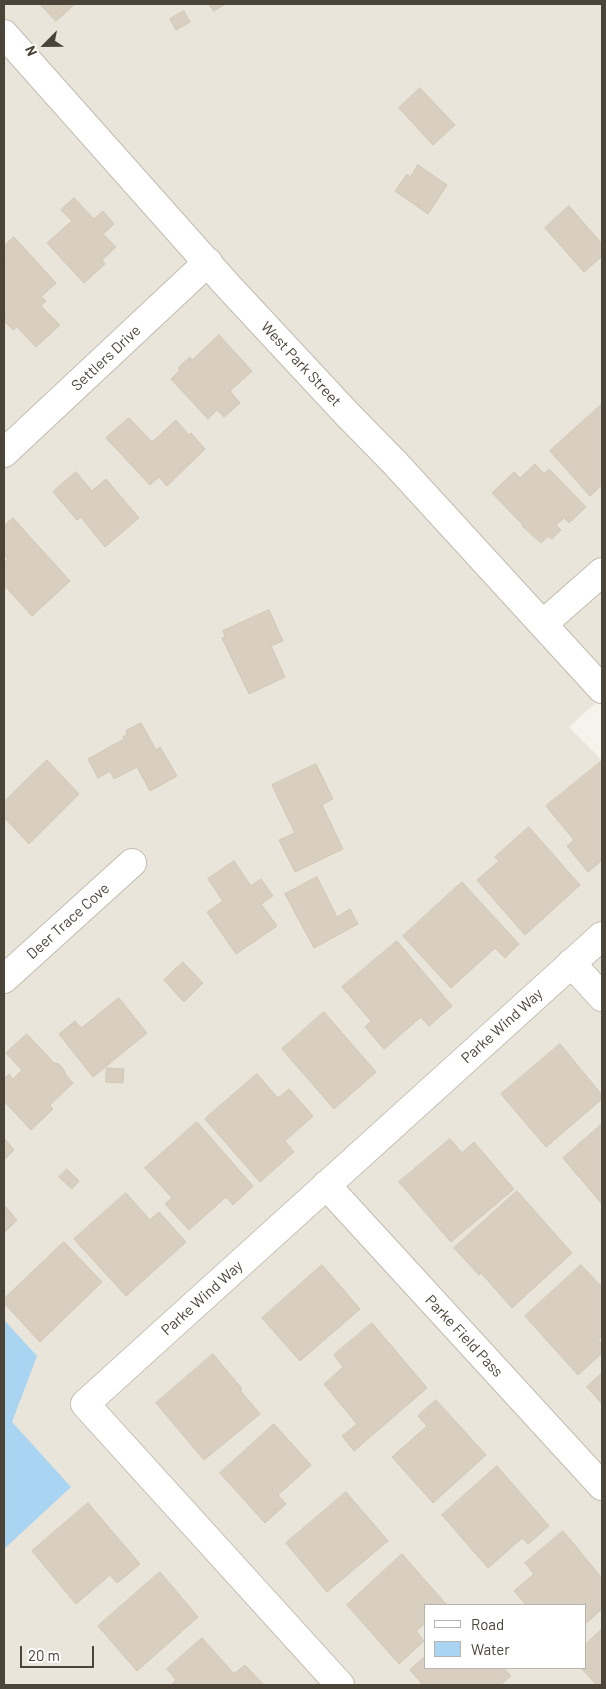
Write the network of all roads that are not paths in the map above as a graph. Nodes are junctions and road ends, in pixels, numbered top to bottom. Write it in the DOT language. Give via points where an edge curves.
graph roads {
  1 [pos="4,34"];
  2 [pos="208,262"];
  3 [pos="4,453"];
  4 [pos="602,572"];
  5 [pos="543,624"];
  6 [pos="602,689"];
  7 [pos="132,863"];
  8 [pos="602,936"];
  9 [pos="571,963"];
  10 [pos="4,979"];
  11 [pos="602,997"];
  12 [pos="326,1185"];
  13 [pos="602,1486"];
  14 [pos="340,1685"];
  1 -- 2 [label="street, West Park Street"];
  2 -- 3 [label="street, Settlers Drive"];
  2 -- 5 [label="street, West Park Street"];
  4 -- 5 [label="street"];
  5 -- 6 [label="street, West Park Street"];
  7 -- 10 [label="street, Deer Trace Cove"];
  8 -- 9 [label="street, Parke Wind Way"];
  9 -- 11 [label="street"];
  9 -- 12 [label="street, Parke Wind Way"];
  12 -- 13 [label="street, Parke Field Pass"];
  12 -- 14 [label="street, Parke Wind Way" via="84,1404"];
}
